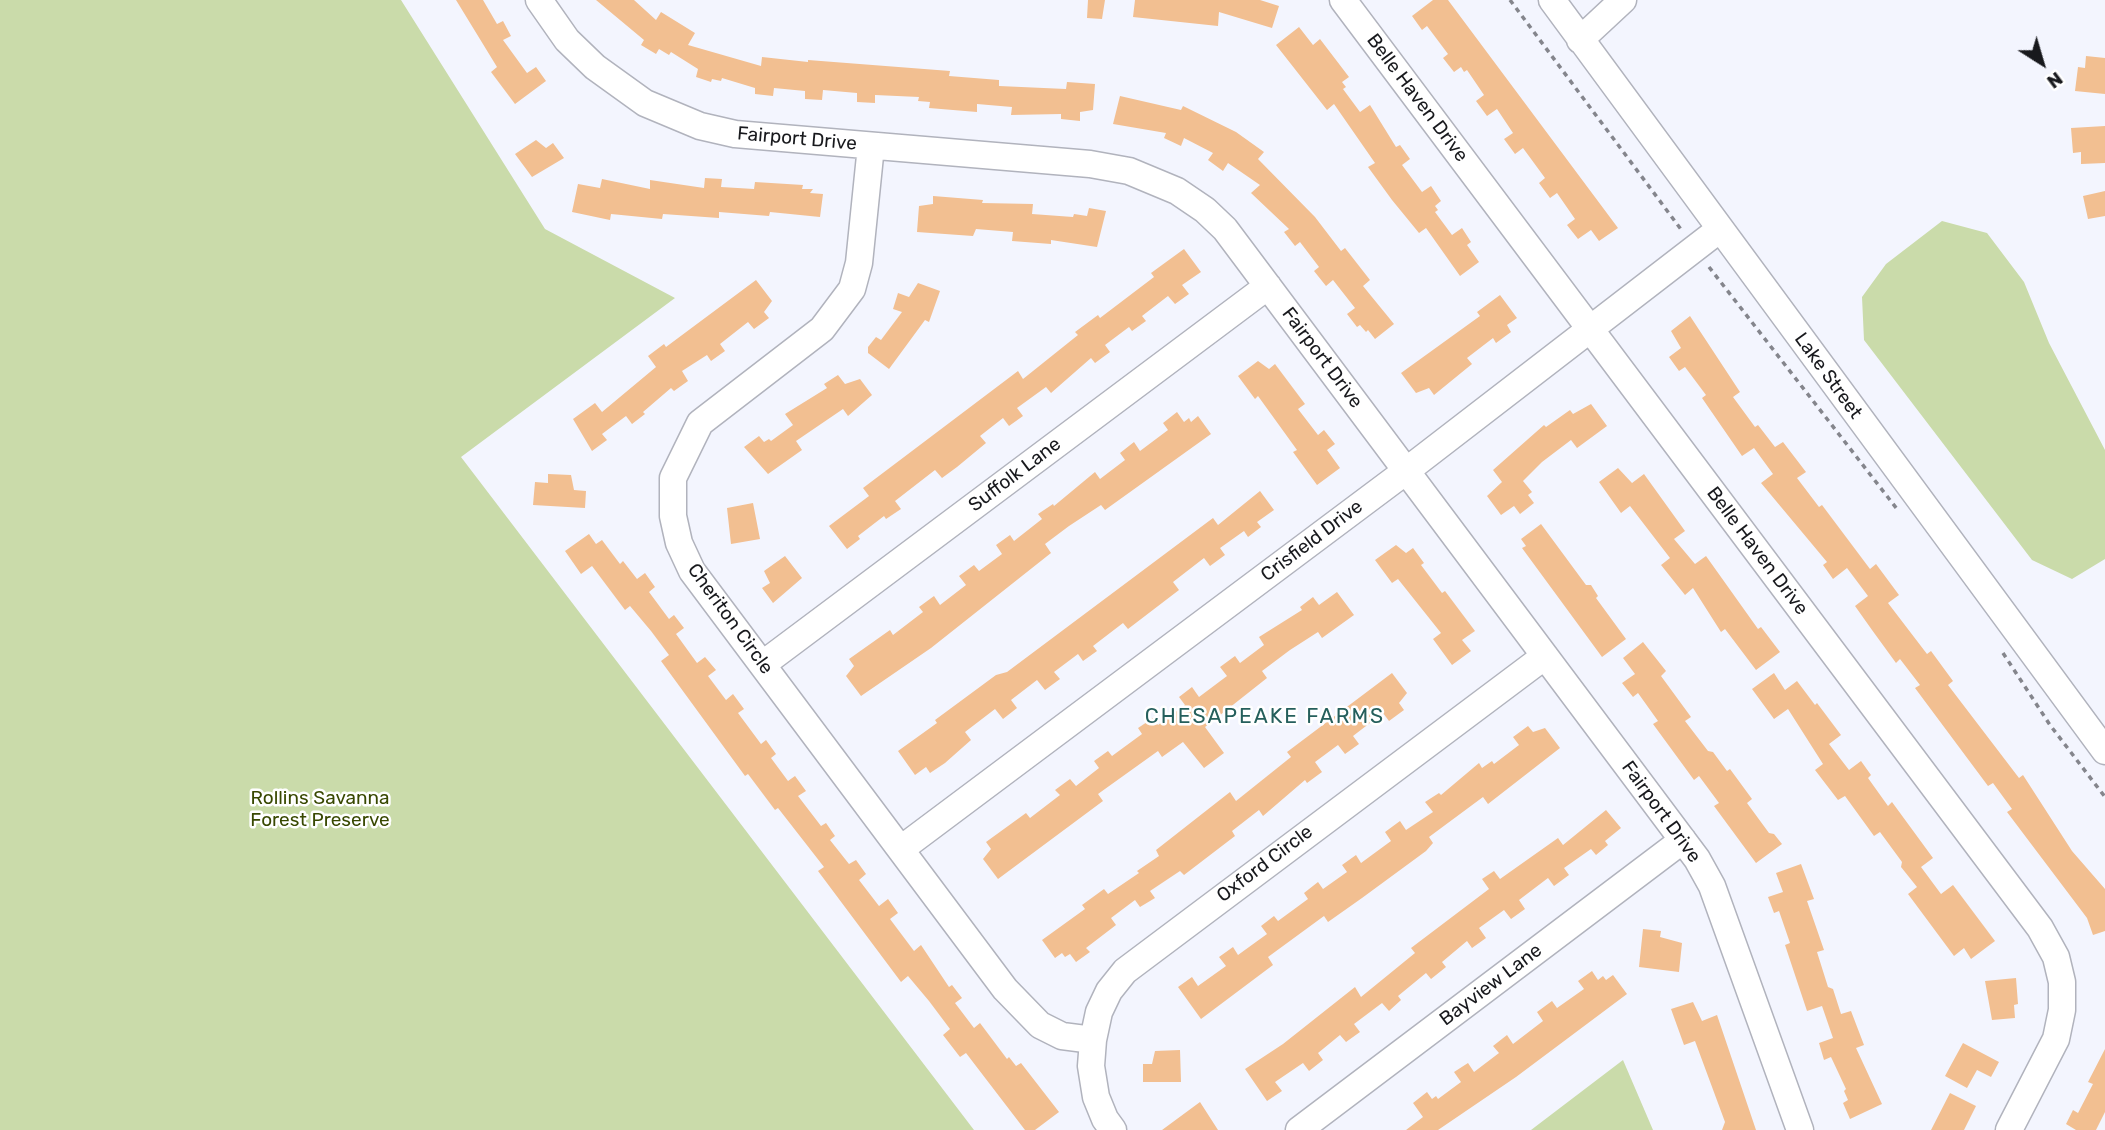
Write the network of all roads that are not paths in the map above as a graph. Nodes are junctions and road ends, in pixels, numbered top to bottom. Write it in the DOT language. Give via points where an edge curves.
graph roads {
  1 [pos="538,0"];
  2 [pos="1343,0"];
  3 [pos="1552,0"];
  4 [pos="1623,0"];
  5 [pos="1580,40"];
  6 [pos="871,146"];
  7 [pos="1720,229"];
  8 [pos="1268,286"];
  9 [pos="1590,329"];
  10 [pos="1406,471"];
  11 [pos="1545,656"];
  12 [pos="763,664"];
  13 [pos="2105,751"];
  14 [pos="1683,840"];
  15 [pos="901,849"];
  16 [pos="1093,1040"];
  17 [pos="1112,1130"];
  18 [pos="1298,1130"];
  19 [pos="1800,1130"];
  20 [pos="2009,1130"];
  1 -- 6 [label="street, Fairport Drive" via="577,49 645,103 700,126 735,134"];
  2 -- 9 [label="street, Belle Haven Drive"];
  3 -- 5 [label="street, Lake Street"];
  4 -- 5 [label="street"];
  5 -- 7 [label="street, Lake Street"];
  6 -- 8 [label="street, Fairport Drive" via="1090,164 1129,172 1177,191 1205,210"];
  6 -- 12 [label="street, Cheriton Circle" via="859,263 852,289 822,329 701,423 673,478 673,516 692,571"];
  7 -- 9 [label="street, Crisfield Drive"];
  7 -- 13 [label="street, Lake Street"];
  8 -- 10 [label="street, Fairport Drive"];
  8 -- 12 [label="street, Suffolk Lane"];
  9 -- 10 [label="street, Crisfield Drive"];
  9 -- 20 [label="street, Belle Haven Drive" via="2040,928 2056,957 2062,1010 2056,1039"];
  10 -- 11 [label="street, Fairport Drive"];
  10 -- 15 [label="street, Crisfield Drive"];
  11 -- 14 [label="street, Fairport Drive"];
  11 -- 16 [label="street, Oxford Circle" via="1133,964 1109,991"];
  12 -- 15 [label="street, Cheriton Circle"];
  14 -- 18 [label="street, Bayview Lane"];
  14 -- 19 [label="street, Fairport Drive" via="1713,886"];
  15 -- 16 [label="street, Cheriton Circle" via="1024,1010 1062,1036"];
  16 -- 17 [label="street, Oxford Circle" via="1096,1097"];
}
